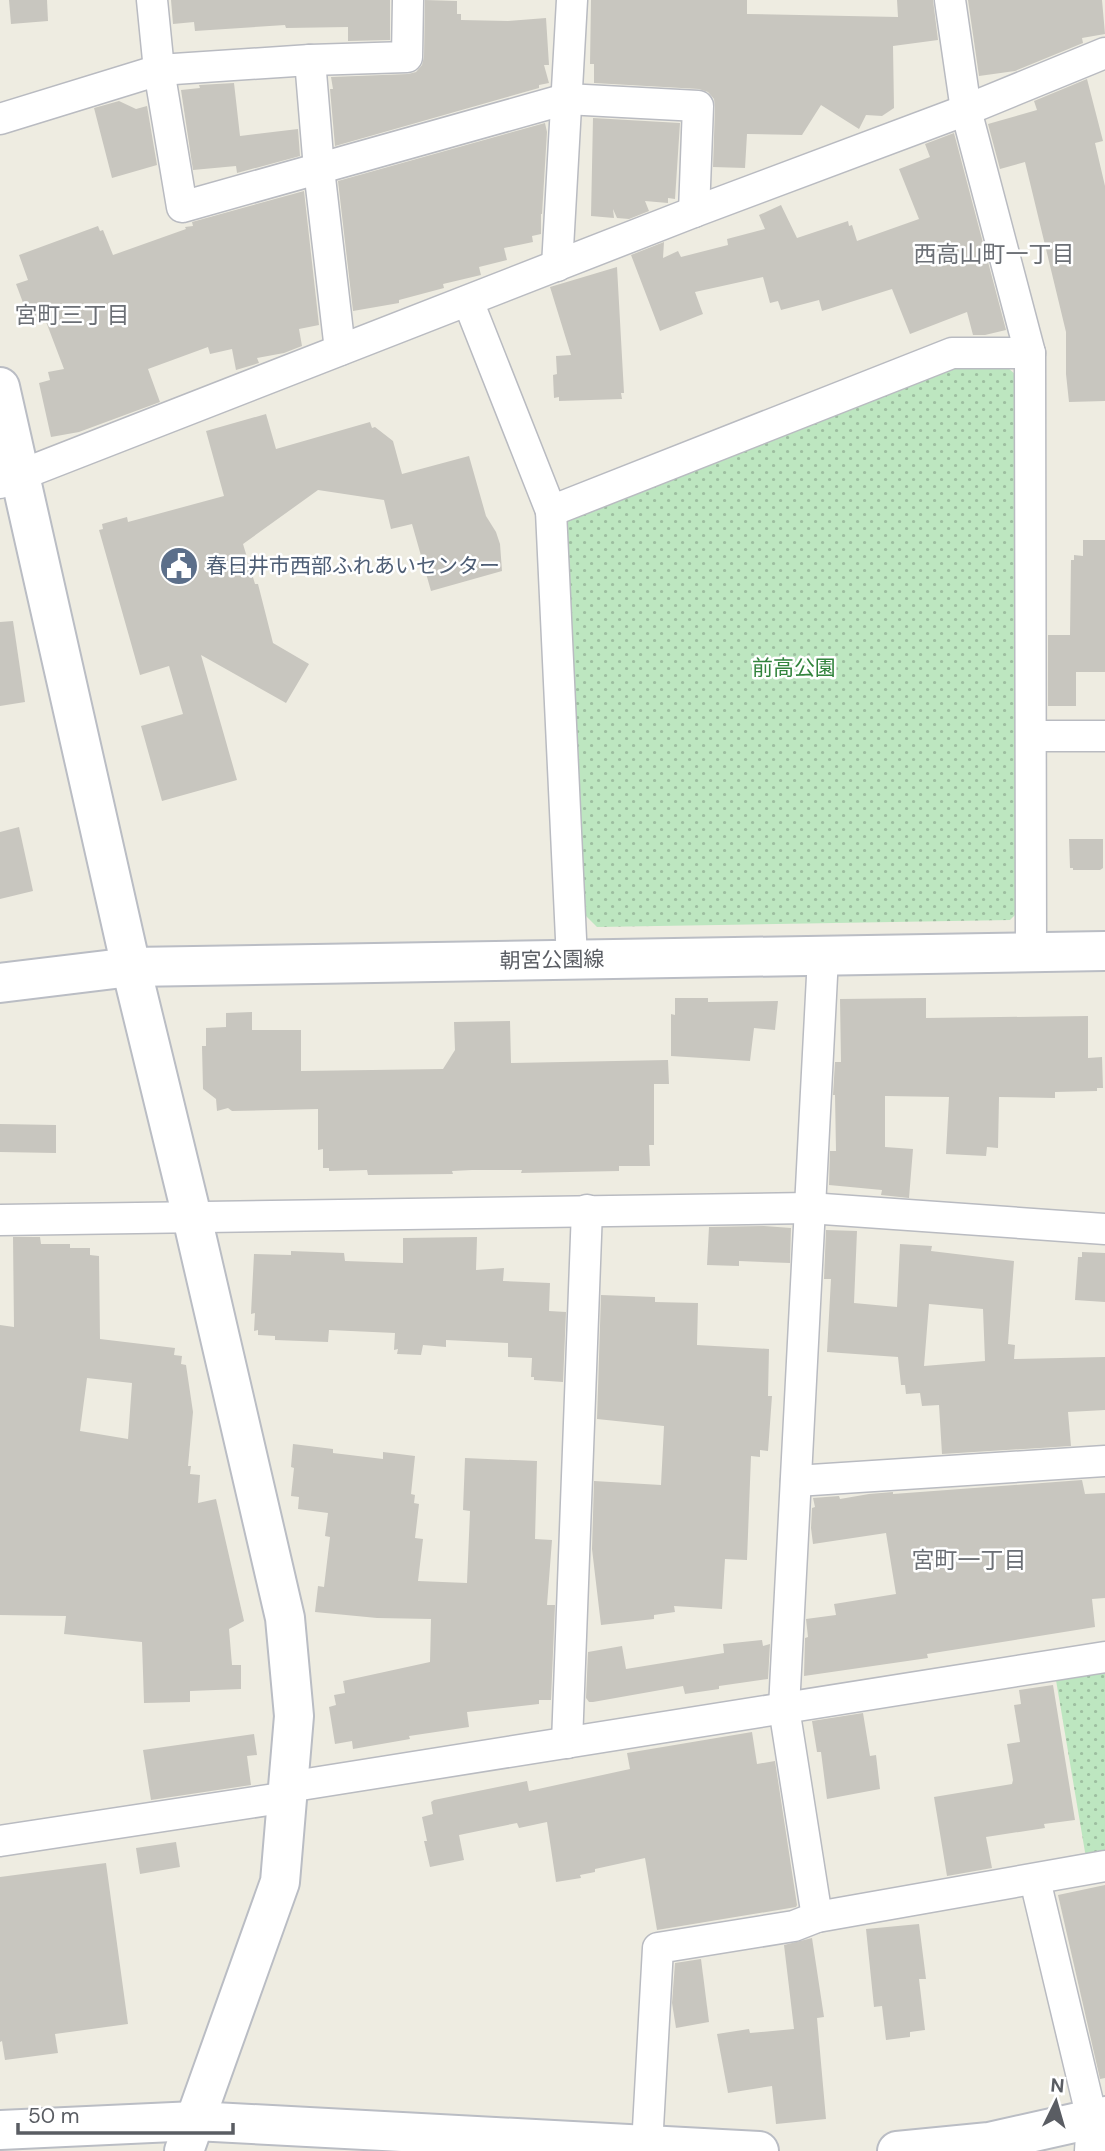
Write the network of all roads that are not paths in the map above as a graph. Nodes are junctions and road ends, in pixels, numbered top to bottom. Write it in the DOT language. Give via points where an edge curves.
graph roads {
  1 [pos="152,0"];
  2 [pos="408,0"];
  3 [pos="572,0"];
  4 [pos="950,0"];
  5 [pos="1105,53"];
  6 [pos="310,60"];
  7 [pos="159,70"];
  8 [pos="566,99"];
  9 [pos="966,110"];
  10 [pos="0,119"];
  11 [pos="319,169"];
  12 [pos="694,212"];
  13 [pos="557,266"];
  14 [pos="468,302"];
  15 [pos="340,349"];
  16 [pos="1030,354"];
  17 [pos="0,387"];
  18 [pos="10,479"];
  19 [pos="551,511"];
  20 [pos="1031,736"];
  21 [pos="1105,736"];
  22 [pos="1105,951"];
  23 [pos="1031,952"];
  24 [pos="823,957"];
  25 [pos="572,960"];
  26 [pos="131,967"];
  27 [pos="0,983"];
  28 [pos="809,1208"];
  29 [pos="587,1210"];
  30 [pos="192,1217"];
  31 [pos="0,1220"];
  32 [pos="1105,1229"];
  33 [pos="1105,1461"];
  34 [pos="796,1481"];
  35 [pos="1105,1657"];
  36 [pos="784,1708"];
  37 [pos="567,1743"];
  38 [pos="288,1792"];
  39 [pos="0,1841"];
  40 [pos="1105,1866"];
  41 [pos="1035,1880"];
  42 [pos="817,1917"];
  43 [pos="1096,2129"];
  44 [pos="0,2130"];
  45 [pos="190,2136"];
  46 [pos="474,2144"];
  47 [pos="647,2146"];
  48 [pos="759,2151"];
  49 [pos="897,2151"];
  1 -- 7 [label="street"];
  2 -- 6 [label="street" via="407,57"];
  3 -- 8 [label="street"];
  4 -- 9 [label="street"];
  5 -- 9 [label="street"];
  6 -- 7 [label="street"];
  6 -- 11 [label="street"];
  7 -- 10 [label="street"];
  7 -- 11 [label="street" via="182,206"];
  8 -- 11 [label="street"];
  8 -- 12 [label="street" via="698,106"];
  8 -- 13 [label="street"];
  9 -- 12 [label="street"];
  9 -- 16 [label="street"];
  11 -- 15 [label="street"];
  12 -- 13 [label="street"];
  13 -- 14 [label="street"];
  14 -- 15 [label="street"];
  14 -- 19 [label="street"];
  15 -- 18 [label="street"];
  16 -- 19 [label="street" via="952,353"];
  16 -- 20 [label="street"];
  17 -- 18 [label="street"];
  18 -- 26 [label="street"];
  19 -- 25 [label="street"];
  20 -- 21 [label="street"];
  20 -- 23 [label="street"];
  22 -- 23 [label="street, 朝宮公園線"];
  23 -- 24 [label="street, 朝宮公園線"];
  24 -- 25 [label="street, 朝宮公園線"];
  24 -- 28 [label="street"];
  25 -- 26 [label="street, 朝宮公園線"];
  26 -- 27 [label="street, 朝宮公園線"];
  26 -- 30 [label="street"];
  28 -- 29 [label="street"];
  28 -- 32 [label="street"];
  28 -- 34 [label="street"];
  29 -- 30 [label="street"];
  29 -- 37 [label="street"];
  30 -- 31 [label="street"];
  30 -- 38 [label="street" via="285,1618 294,1716"];
  33 -- 34 [label="street"];
  34 -- 36 [label="street"];
  35 -- 36 [label="street"];
  36 -- 37 [label="street"];
  36 -- 42 [label="street"];
  37 -- 38 [label="street"];
  38 -- 39 [label="street"];
  38 -- 45 [label="street" via="280,1882"];
  40 -- 41 [label="street"];
  41 -- 42 [label="street"];
  41 -- 43 [label="street"];
  42 -- 47 [label="street" via="794,1926 658,1948"];
  43 -- 49 [label="street"];
  44 -- 45 [label="street"];
  45 -- 46 [label="street"];
  46 -- 47 [label="street"];
  47 -- 48 [label="street"];
}
